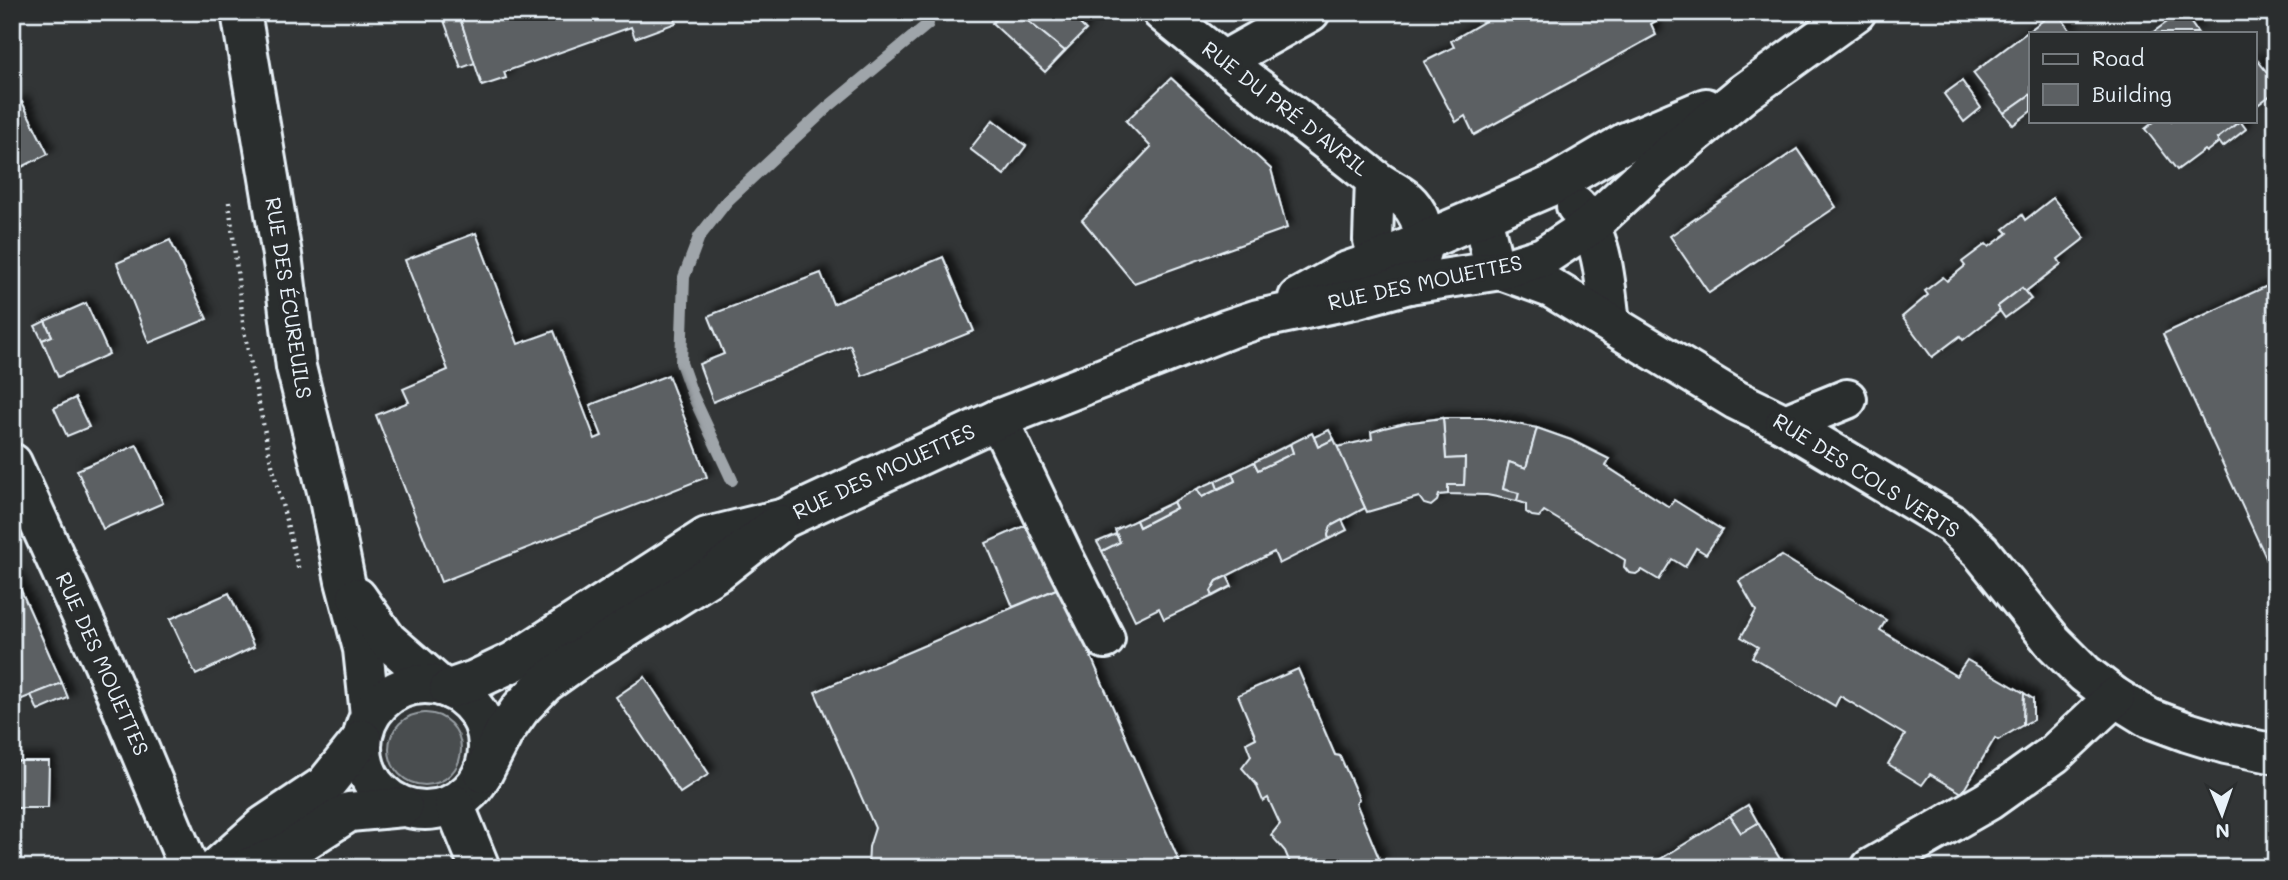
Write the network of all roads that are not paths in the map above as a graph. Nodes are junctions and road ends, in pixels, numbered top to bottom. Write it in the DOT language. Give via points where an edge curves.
graph roads {
  1 [pos="241,12"];
  2 [pos="1162,12"];
  3 [pos="1310,12"];
  4 [pos="1856,12"];
  5 [pos="1223,61"];
  6 [pos="1744,93"];
  7 [pos="1375,179"];
  8 [pos="1551,186"];
  9 [pos="1485,216"];
  10 [pos="1591,225"];
  11 [pos="1425,241"];
  12 [pos="1380,260"];
  13 [pos="1501,270"];
  14 [pos="1409,284"];
  15 [pos="1258,320"];
  16 [pos="1611,323"];
  17 [pos="1847,399"];
  18 [pos="998,419"];
  19 [pos="1785,424"];
  20 [pos="12,463"];
  21 [pos="785,518"];
  22 [pos="345,582"];
  23 [pos="1105,639"];
  24 [pos="444,687"];
  25 [pos="2115,697"];
  26 [pos="366,727"];
  27 [pos="2276,754"];
  28 [pos="483,773"];
  29 [pos="454,804"];
  30 [pos="403,807"];
  31 [pos="189,868"];
  32 [pos="217,868"];
  33 [pos="247,868"];
  34 [pos="481,868"];
  35 [pos="1871,868"];
  1 -- 22 [label="street, RUE DES ÉCUREUILS" via="296,367"];
  2 -- 5 [label="street, RUE DU PRÉ D'AVRIL"];
  3 -- 5 [label="street"];
  4 -- 6 [label="street, RUE DES MOUETTES"];
  5 -- 7 [label="street, RUE DU PRÉ D'AVRIL"];
  6 -- 8 [label="street, RUE DES MOUETTES" via="1626,142"];
  6 -- 10 [label="street, RUE DES MOUETTES"];
  7 -- 11 [label="street, RUE DU PRÉ D'AVRIL" via="1407,199 1419,218"];
  7 -- 12 [label="street, RUE DU PRÉ D'AVRIL" via="1373,240"];
  8 -- 9 [label="street, RUE DES MOUETTES"];
  8 -- 10 [label="street"];
  9 -- 11 [label="street, RUE DES MOUETTES"];
  9 -- 13 [label="street" via="1492,258"];
  10 -- 13 [label="street, RUE DES MOUETTES" via="1544,257"];
  10 -- 16 [label="street"];
  11 -- 12 [label="street, RUE DES MOUETTES"];
  11 -- 14 [label="street"];
  12 -- 14 [label="street"];
  12 -- 15 [label="street, RUE DES MOUETTES" via="1345,272"];
  13 -- 14 [label="street, RUE DES MOUETTES"];
  13 -- 16 [label="street, RUE DES COLS VERTS" via="1551,288"];
  14 -- 15 [label="street, RUE DES MOUETTES"];
  15 -- 18 [label="street, RUE DES MOUETTES"];
  16 -- 19 [label="street, RUE DES COLS VERTS"];
  17 -- 19 [label="street"];
  18 -- 21 [label="street, RUE DES MOUETTES"];
  18 -- 23 [label="street"];
  19 -- 25 [label="street, RUE DES COLS VERTS" via="1951,523 1981,552 2053,642"];
  20 -- 31 [label="street, RUE DES MOUETTES" via="105,667"];
  21 -- 24 [label="street, RUE DES MOUETTES" via="707,537 513,662 475,681"];
  21 -- 28 [label="street, RUE DES MOUETTES" via="735,560 545,684 504,732"];
  22 -- 24 [label="street, RUE DES ÉCUREUILS" via="387,640"];
  22 -- 26 [label="street, RUE DES ÉCUREUILS" via="363,649"];
  24 -- 26 [label="street" via="400,689 378,704"];
  24 -- 28 [label="street" via="468,700 482,719 489,752"];
  25 -- 27 [label="street, RUE DES COLS VERTS" via="2149,718 2187,732"];
  25 -- 35 [label="street" via="2054,754 1988,801"];
  26 -- 30 [label="street" via="363,764 374,786"];
  26 -- 32 [label="street" via="325,785 264,825"];
  28 -- 29 [label="street" via="472,791"];
  29 -- 30 [label="street" via="434,811"];
  29 -- 34 [label="street"];
  30 -- 33 [label="street" via="349,812 282,855"];
}
